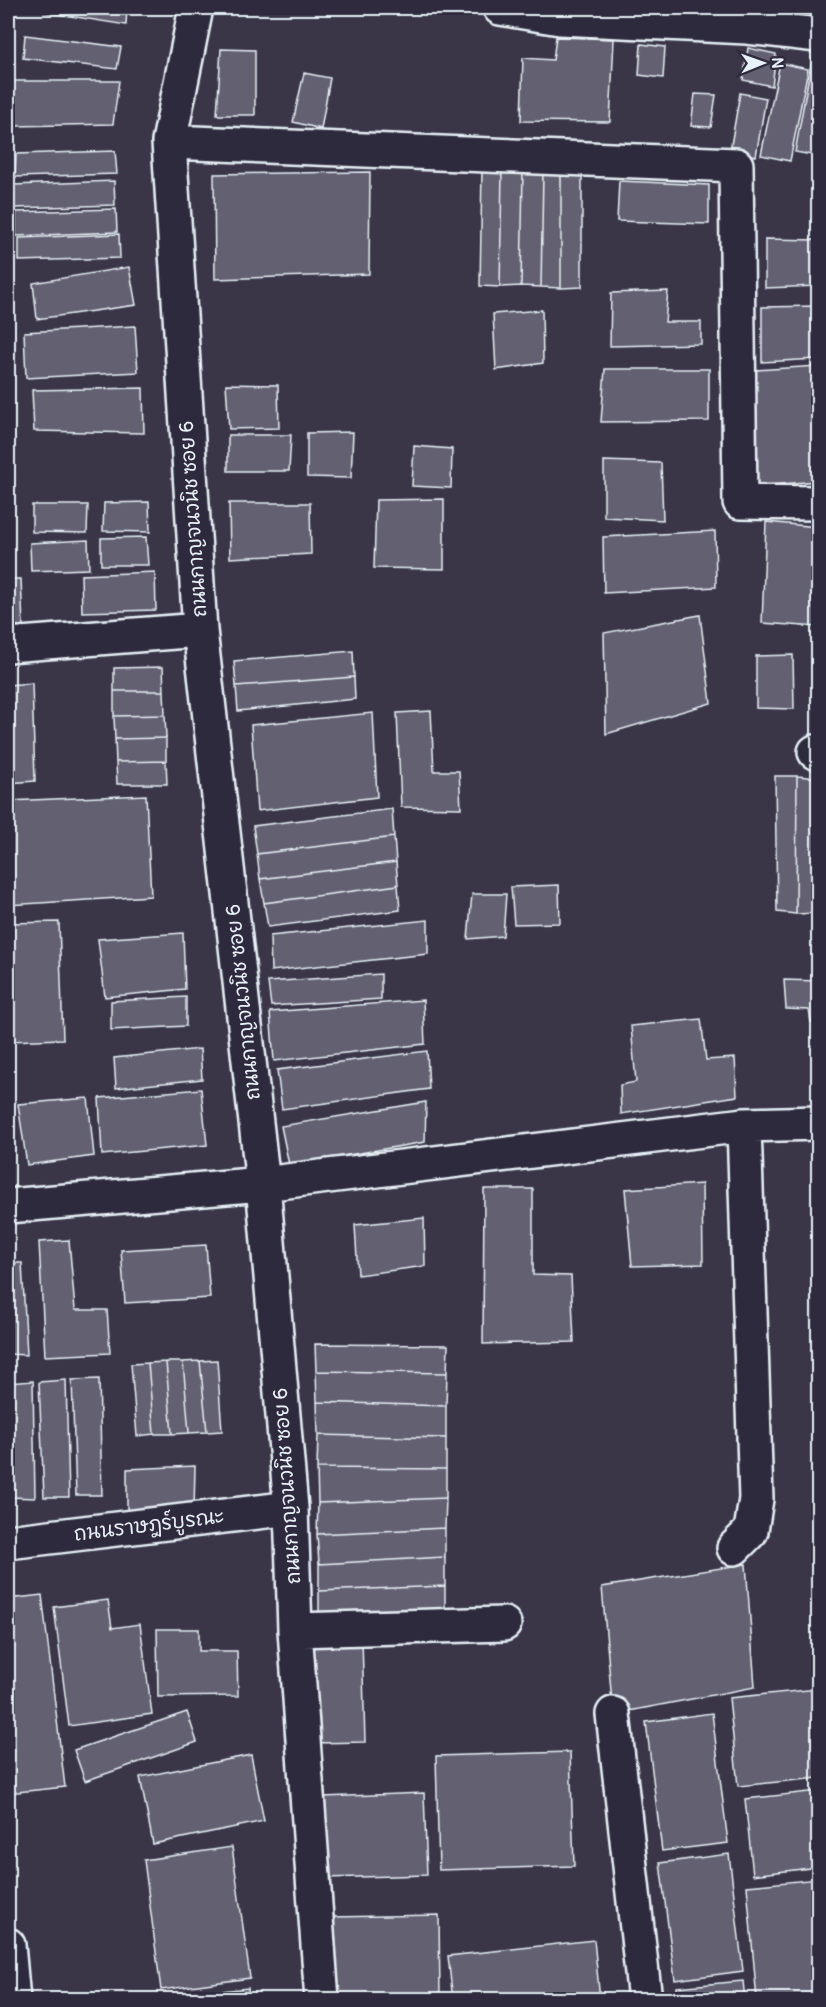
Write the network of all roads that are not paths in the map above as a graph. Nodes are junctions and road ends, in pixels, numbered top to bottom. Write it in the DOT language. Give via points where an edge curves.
graph roads {
  1 [pos="196,8"];
  2 [pos="500,8"];
  3 [pos="819,35"];
  4 [pos="170,142"];
  5 [pos="819,502"];
  6 [pos="201,630"];
  7 [pos="8,645"];
  8 [pos="819,1123"];
  9 [pos="744,1125"];
  10 [pos="263,1184"];
  11 [pos="8,1206"];
  12 [pos="291,1508"];
  13 [pos="8,1542"];
  14 [pos="734,1548"];
  15 [pos="504,1624"];
  16 [pos="295,1630"];
  17 [pos="613,1714"];
  18 [pos="8,1945"];
  19 [pos="13,2000"];
  20 [pos="322,2000"];
  21 [pos="645,2000"];
  1 -- 4 [label="street, ถนนกาญจนวนิช ซอย 6"];
  2 -- 3 [label="street" via="560,18 747,27"];
  4 -- 5 [label="street" via="736,165 740,502"];
  4 -- 6 [label="street, ถนนกาญจนวนิช ซอย 6"];
  6 -- 7 [label="street"];
  6 -- 10 [label="street, ถนนกาญจนวนิช ซอย 6"];
  8 -- 9 [label="street"];
  9 -- 10 [label="street"];
  9 -- 14 [label="street" via="756,1499 751,1531"];
  10 -- 11 [label="street"];
  10 -- 12 [label="street, ถนนกาญจนวนิช ซอย 6"];
  12 -- 13 [label="street, ถนนราษฎร์บูรณะ"];
  12 -- 16 [label="street, ถนนกาญจนวนิช ซอย 6"];
  15 -- 16 [label="street"];
  16 -- 20 [label="street, ถนนกาญจนวนิช ซอย 6"];
  17 -- 21 [label="street"];
  18 -- 19 [label="street"];
}
